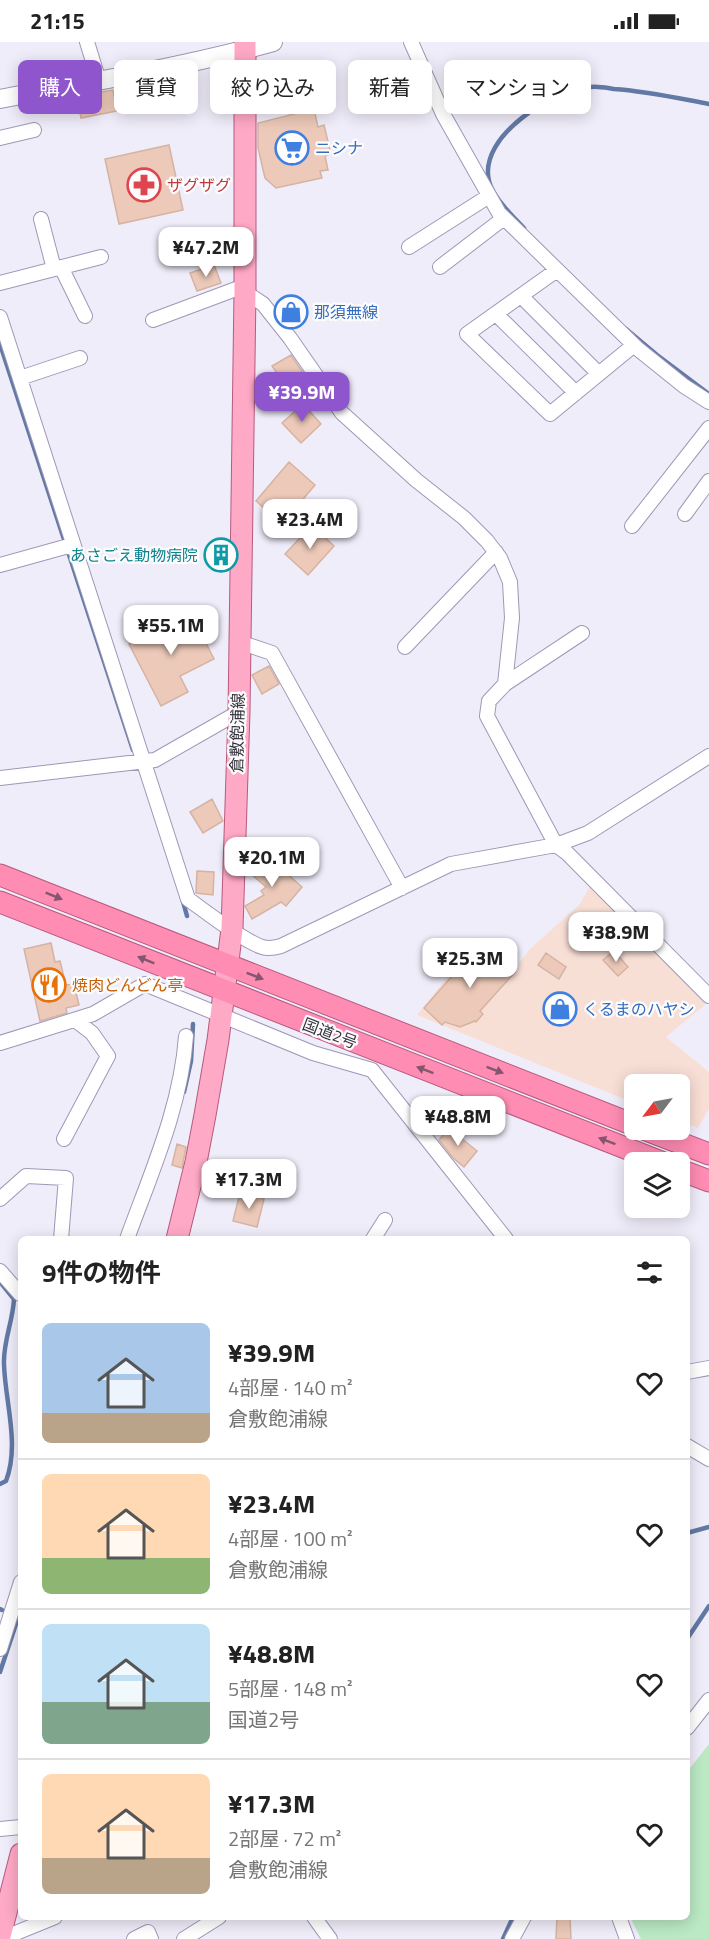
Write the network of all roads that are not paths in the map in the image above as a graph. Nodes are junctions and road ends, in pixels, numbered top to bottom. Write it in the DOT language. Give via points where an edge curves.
graph roads {
  1 [pos="87,42"];
  2 [pos="273,42"];
  3 [pos="411,42"];
  4 [pos="245,46"];
  5 [pos="93,60"];
  6 [pos="102,80"];
  7 [pos="18,96"];
  8 [pos="0,99"];
  9 [pos="34,130"];
  10 [pos="0,138"];
  11 [pos="489,196"];
  12 [pos="504,218"];
  13 [pos="40,219"];
  14 [pos="409,247"];
  15 [pos="101,257"];
  16 [pos="440,267"];
  17 [pos="58,268"];
  18 [pos="557,270"];
  19 [pos="0,283"];
  20 [pos="245,289"];
  21 [pos="521,296"];
  22 [pos="496,314"];
  23 [pos="85,316"];
  24 [pos="0,317"];
  25 [pos="153,320"];
  26 [pos="634,345"];
  27 [pos="80,358"];
  28 [pos="599,374"];
  29 [pos="20,378"];
  30 [pos="576,393"];
  31 [pos="709,402"];
  32 [pos="709,428"];
  33 [pos="709,481"];
  34 [pos="686,514"];
  35 [pos="632,526"];
  36 [pos="68,546"];
  37 [pos="495,552"];
  38 [pos="0,565"];
  39 [pos="582,633"];
  40 [pos="239,642"];
  41 [pos="405,646"];
  42 [pos="505,684"];
  43 [pos="238,712"];
  44 [pos="709,756"];
  45 [pos="138,762"];
  46 [pos="0,778"];
  47 [pos="556,845"];
  48 [pos="0,875"];
  49 [pos="402,888"];
  50 [pos="0,902"];
  51 [pos="232,929"];
  52 [pos="227,965"];
  53 [pos="224,991"];
  54 [pos="709,996"];
  55 [pos="221,1016"];
  56 [pos="75,1020"];
  57 [pos="186,1036"];
  58 [pos="0,1043"];
  59 [pos="624,1121"];
  60 [pos="64,1139"];
  61 [pos="672,1140"];
  62 [pos="635,1152"];
  63 [pos="709,1154"];
  64 [pos="690,1174"];
  65 [pos="709,1181"];
  66 [pos="0,1199"];
  67 [pos="385,1220"];
  68 [pos="61,1236"];
  69 [pos="128,1236"];
  70 [pos="178,1236"];
  71 [pos="375,1236"];
  72 [pos="503,1236"];
  73 [pos="0,1271"];
  74 [pos="18,1292"];
  75 [pos="709,1368"];
  76 [pos="690,1371"];
  77 [pos="690,1448"];
  78 [pos="709,1459"];
  79 [pos="18,1589"];
  80 [pos="5,1617"];
  81 [pos="0,1649"];
  82 [pos="709,1700"];
  83 [pos="690,1723"];
  84 [pos="18,1827"];
  85 [pos="0,1829"];
  86 [pos="18,1866"];
  87 [pos="47,1920"];
  88 [pos="214,1920"];
  89 [pos="316,1920"];
  90 [pos="522,1920"];
  91 [pos="620,1920"];
  92 [pos="0,1938"];
  93 [pos="134,1939"];
  94 [pos="151,1939"];
  95 [pos="184,1939"];
  96 [pos="330,1939"];
  97 [pos="512,1939"];
  98 [pos="627,1939"];
  1 -- 5 [label="street"];
  2 -- 4 [label="main road"];
  3 -- 11 [label="street" via="443,114"];
  4 -- 6 [label="main road"];
  4 -- 20 [label="main road, 倉敷飽浦線"];
  7 -- 8 [label="main road"];
  9 -- 10 [label="street"];
  11 -- 12 [label="street"];
  11 -- 14 [label="street"];
  12 -- 16 [label="street"];
  12 -- 18 [label="street"];
  13 -- 17 [label="street"];
  15 -- 17 [label="street"];
  17 -- 19 [label="street"];
  17 -- 23 [label="street"];
  18 -- 21 [label="street"];
  18 -- 26 [label="street"];
  20 -- 25 [label="street"];
  20 -- 37 [label="street" via="270,312 342,413 464,518"];
  20 -- 40 [label="main road, 倉敷飽浦線"];
  21 -- 22 [label="street"];
  21 -- 28 [label="street"];
  22 -- 30 [label="street"];
  22 -- 30 [label="street" via="468,334 549,414"];
  24 -- 29 [label="street"];
  26 -- 28 [label="street"];
  26 -- 31 [label="street"];
  27 -- 29 [label="street"];
  28 -- 30 [label="street"];
  29 -- 36 [label="street"];
  32 -- 35 [label="street"];
  33 -- 34 [label="street"];
  36 -- 38 [label="street"];
  36 -- 45 [label="street"];
  37 -- 41 [label="street"];
  37 -- 42 [label="street" via="510,582 512,618"];
  39 -- 42 [label="street"];
  40 -- 43 [label="main road, 倉敷飽浦線"];
  40 -- 49 [label="street" via="272,653"];
  42 -- 47 [label="street" via="489,701 487,716"];
  43 -- 45 [label="street" via="155,760"];
  43 -- 51 [label="main road, 倉敷飽浦線"];
  44 -- 47 [label="street" via="588,833"];
  45 -- 46 [label="street"];
  45 -- 51 [label="street" via="188,899"];
  47 -- 49 [label="street" via="451,864"];
  47 -- 54 [label="street"];
  48 -- 52 [label="highway, 国道2号, one-way"];
  49 -- 51 [label="street" via="273,949 262,947"];
  53 -- 50 [label="highway, 国道2号, one-way"];
  51 -- 52 [label="main road, 倉敷飽浦線"];
  52 -- 53 [label="main road, 倉敷飽浦線"];
  52 -- 59 [label="highway, 国道2号, one-way"];
  53 -- 55 [label="main road, 倉敷飽浦線"];
  62 -- 53 [label="highway, 国道2号, one-way"];
  55 -- 56 [label="street" via="145,984 112,1005"];
  55 -- 70 [label="main road, 倉敷飽浦線" via="196,1162"];
  55 -- 72 [label="street" via="313,1053 372,1070"];
  56 -- 58 [label="street"];
  56 -- 60 [label="street" via="92,1033 108,1056"];
  57 -- 69 [label="street" via="179,1090"];
  61 -- 63 [label="highway"];
  64 -- 65 [label="highway"];
  66 -- 68 [label="street" via="26,1176 66,1178"];
  67 -- 71 [label="street"];
  73 -- 74 [label="street"];
  75 -- 76 [label="street"];
  77 -- 78 [label="street"];
  79 -- 80 [label="street"];
  80 -- 81 [label="street"];
  82 -- 83 [label="street"];
  84 -- 85 [label="street"];
  86 -- 92 [label="main road"];
  87 -- 92 [label="street"];
  88 -- 95 [label="street"];
  89 -- 96 [label="street"];
  90 -- 97 [label="street"];
  91 -- 98 [label="street"];
  93 -- 94 [label="street" via="148,1932"];
}
